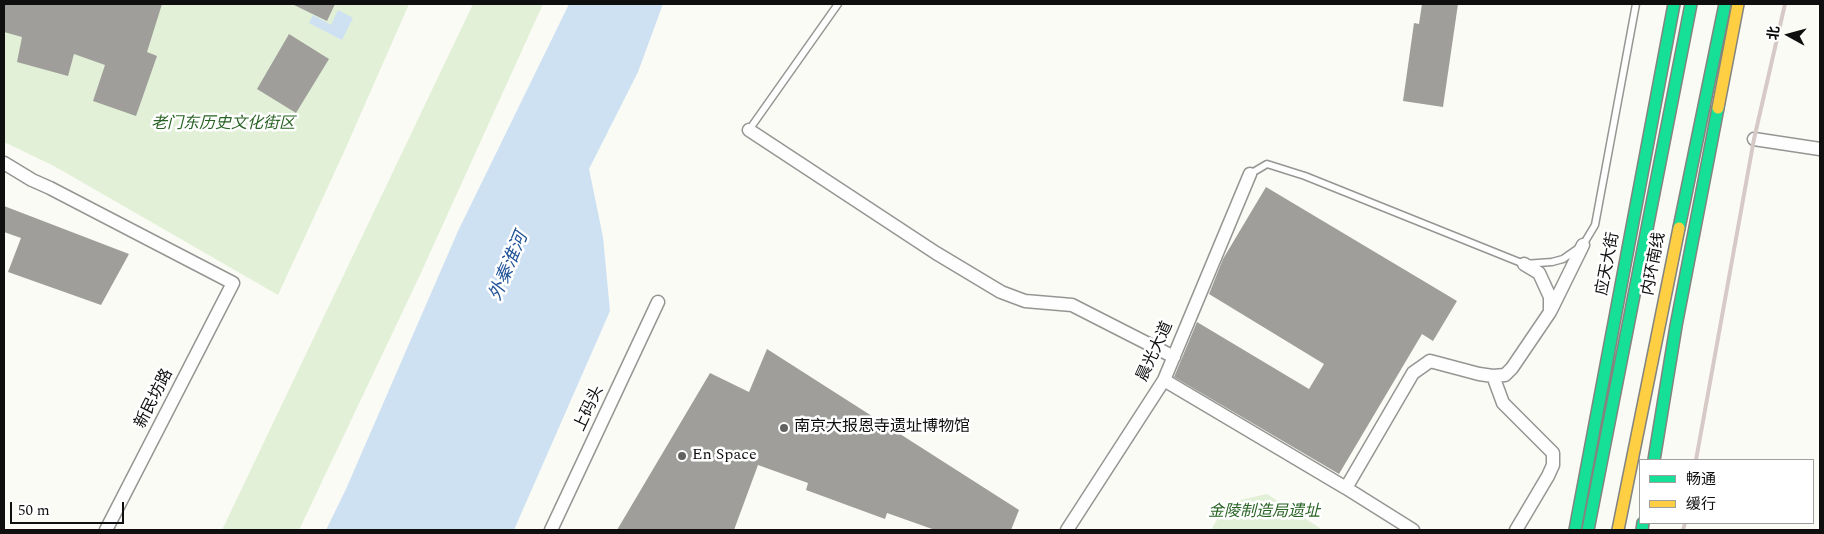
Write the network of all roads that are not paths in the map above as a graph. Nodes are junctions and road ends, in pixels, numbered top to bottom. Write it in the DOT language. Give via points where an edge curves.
graph roads {
  1 [pos="838,4"];
  2 [pos="1636,4"];
  3 [pos="1674,4"];
  4 [pos="1691,4"];
  5 [pos="1724,4"];
  6 [pos="1738,4"];
  7 [pos="749,130"];
  8 [pos="1754,139"];
  9 [pos="1820,150"];
  10 [pos="4,163"];
  11 [pos="1250,174"];
  12 [pos="1583,245"];
  13 [pos="1524,264"];
  14 [pos="658,302"];
  15 [pos="1550,312"];
  16 [pos="1174,356"];
  17 [pos="1493,376"];
  18 [pos="1164,380"];
  19 [pos="1654,459"];
  20 [pos="1346,488"];
  21 [pos="106,530"];
  22 [pos="551,530"];
  23 [pos="1067,530"];
  24 [pos="1413,530"];
  25 [pos="1516,530"];
  26 [pos="1575,530"];
  27 [pos="1588,530"];
  28 [pos="1618,530"];
  1 -- 7 [label="lane"];
  2 -- 12 [label="lane" via="1595,225"];
  3 -- 26 [label="main road, 应天大街"];
  4 -- 27 [label="main road, 内环南线"];
  5 -- 28 [label="main road, 内环南线"];
  6 -- 19 [label="main road" via="1676,326"];
  7 -- 16 [label="street" via="1001,292 1025,301 1072,305"];
  8 -- 9 [label="street"];
  10 -- 21 [label="street, 新民坊路" via="233,283"];
  11 -- 13 [label="lane" via="1267,164 1305,176"];
  11 -- 16 [label="street, 晨光大道"];
  12 -- 13 [label="lane" via="1563,259"];
  12 -- 15 [label="street"];
  13 -- 15 [label="street" via="1539,274 1550,297"];
  14 -- 22 [label="street, 上码头"];
  15 -- 17 [label="street" via="1512,368 1505,374"];
  16 -- 18 [label="street, 晨光大道"];
  17 -- 20 [label="street" via="1430,361 1413,373"];
  17 -- 25 [label="street" via="1504,404 1553,453 1548,476"];
  18 -- 20 [label="street"];
  18 -- 23 [label="street, 晨光大道"];
  20 -- 24 [label="street"];
}
